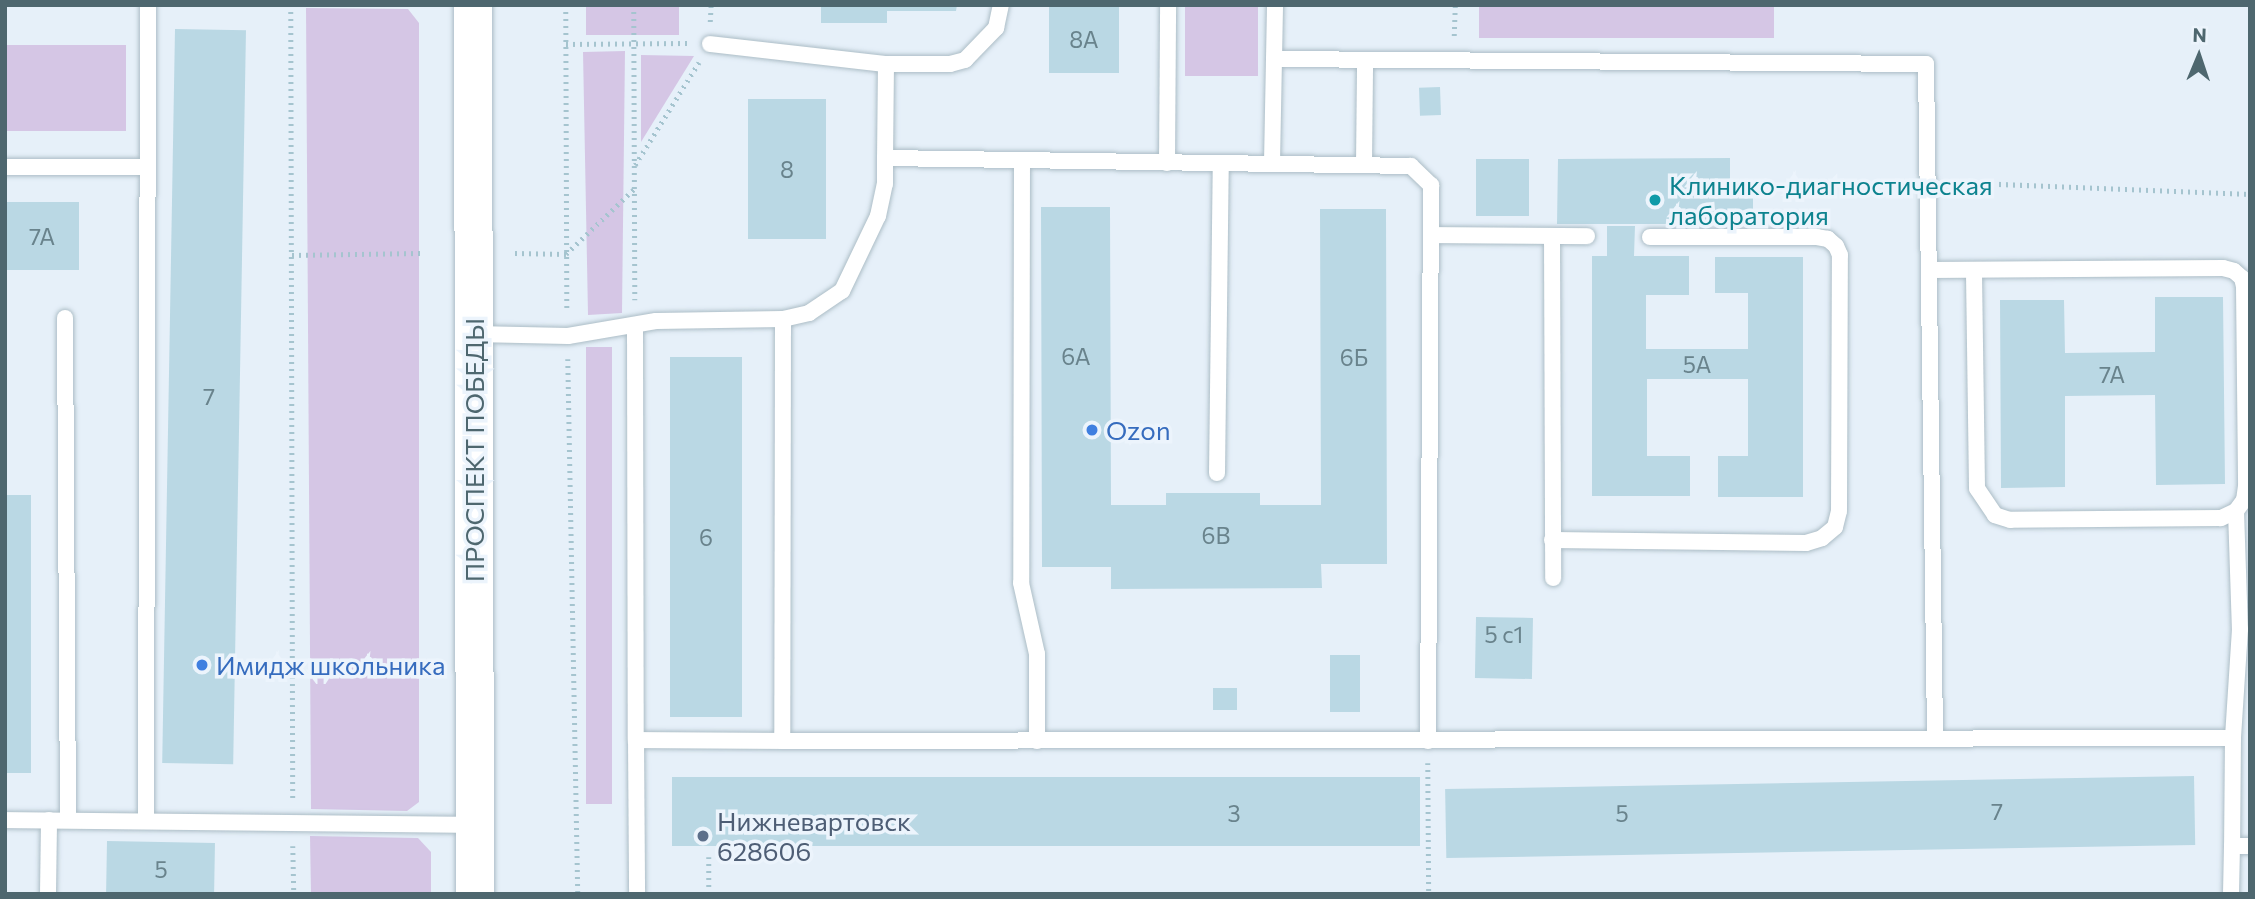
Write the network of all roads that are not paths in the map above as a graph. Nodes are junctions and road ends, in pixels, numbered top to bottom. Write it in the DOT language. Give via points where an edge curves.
graph roads {
  1 [pos="148,5"];
  2 [pos="473,5"];
  3 [pos="1000,5"];
  4 [pos="1168,5"];
  5 [pos="1275,5"];
  6 [pos="710,44"];
  7 [pos="1274,59"];
  8 [pos="1365,61"];
  9 [pos="886,64"];
  10 [pos="886,158"];
  11 [pos="1021,160"];
  12 [pos="1167,163"];
  13 [pos="1221,163"];
  14 [pos="1272,163"];
  15 [pos="1364,165"];
  16 [pos="5,167"];
  17 [pos="147,167"];
  18 [pos="1431,235"];
  19 [pos="1552,236"];
  20 [pos="1587,236"];
  21 [pos="1650,237"];
  22 [pos="1929,270"];
  23 [pos="1974,270"];
  24 [pos="65,318"];
  25 [pos="783,319"];
  26 [pos="635,325"];
  27 [pos="474,334"];
  28 [pos="1217,473"];
  29 [pos="2236,511"];
  30 [pos="1552,540"];
  31 [pos="1552,578"];
  32 [pos="1935,736"];
  33 [pos="2233,738"];
  34 [pos="636,740"];
  35 [pos="782,741"];
  36 [pos="1037,741"];
  37 [pos="1428,741"];
  38 [pos="5,820"];
  39 [pos="49,820"];
  40 [pos="68,820"];
  41 [pos="146,821"];
  42 [pos="475,825"];
  43 [pos="2232,846"];
  44 [pos="2250,846"];
  45 [pos="48,894"];
  46 [pos="475,894"];
  47 [pos="637,894"];
  48 [pos="2231,894"];
  1 -- 17 [label="lane"];
  2 -- 27 [label="main road, ПРОСПЕКТ ПОБЕДЫ"];
  3 -- 9 [label="lane" via="996,28 965,60"];
  4 -- 12 [label="lane"];
  5 -- 7 [label="lane"];
  6 -- 9 [label="lane"];
  7 -- 8 [label="lane"];
  7 -- 14 [label="lane"];
  8 -- 15 [label="lane"];
  8 -- 22 [label="lane" via="1926,64"];
  9 -- 10 [label="lane"];
  10 -- 11 [label="lane"];
  10 -- 25 [label="lane" via="878,216 842,291 809,313"];
  11 -- 12 [label="lane"];
  11 -- 36 [label="lane" via="1021,583 1037,654"];
  12 -- 13 [label="lane"];
  13 -- 14 [label="lane"];
  13 -- 28 [label="lane"];
  14 -- 15 [label="lane"];
  15 -- 18 [label="lane" via="1411,166 1431,185"];
  16 -- 17 [label="lane"];
  17 -- 41 [label="lane"];
  18 -- 19 [label="lane"];
  18 -- 37 [label="lane"];
  19 -- 20 [label="lane"];
  19 -- 30 [label="lane"];
  21 -- 30 [label="lane" via="1816,237 1836,246 1840,255 1839,511 1835,527 1806,543"];
  22 -- 23 [label="lane"];
  22 -- 32 [label="lane"];
  23 -- 29 [label="lane" via="1977,488 1995,515 2010,520 2221,518"];
  23 -- 29 [label="lane" via="2223,268 2242,278 2246,486"];
  24 -- 40 [label="lane"];
  25 -- 26 [label="lane" via="671,320"];
  25 -- 35 [label="lane"];
  26 -- 27 [label="lane" via="568,336"];
  26 -- 34 [label="lane"];
  27 -- 42 [label="main road, ПРОСПЕКТ ПОБЕДЫ"];
  29 -- 33 [label="lane" via="2240,629"];
  30 -- 31 [label="lane"];
  32 -- 33 [label="lane"];
  32 -- 37 [label="lane"];
  33 -- 43 [label="lane"];
  34 -- 35 [label="lane"];
  34 -- 47 [label="lane"];
  35 -- 36 [label="lane"];
  36 -- 37 [label="lane"];
  38 -- 39 [label="lane"];
  39 -- 40 [label="lane"];
  39 -- 45 [label="lane"];
  40 -- 41 [label="lane"];
  41 -- 42 [label="lane"];
  42 -- 46 [label="main road, ПРОСПЕКТ ПОБЕДЫ"];
  43 -- 44 [label="lane"];
  43 -- 48 [label="lane"];
}
